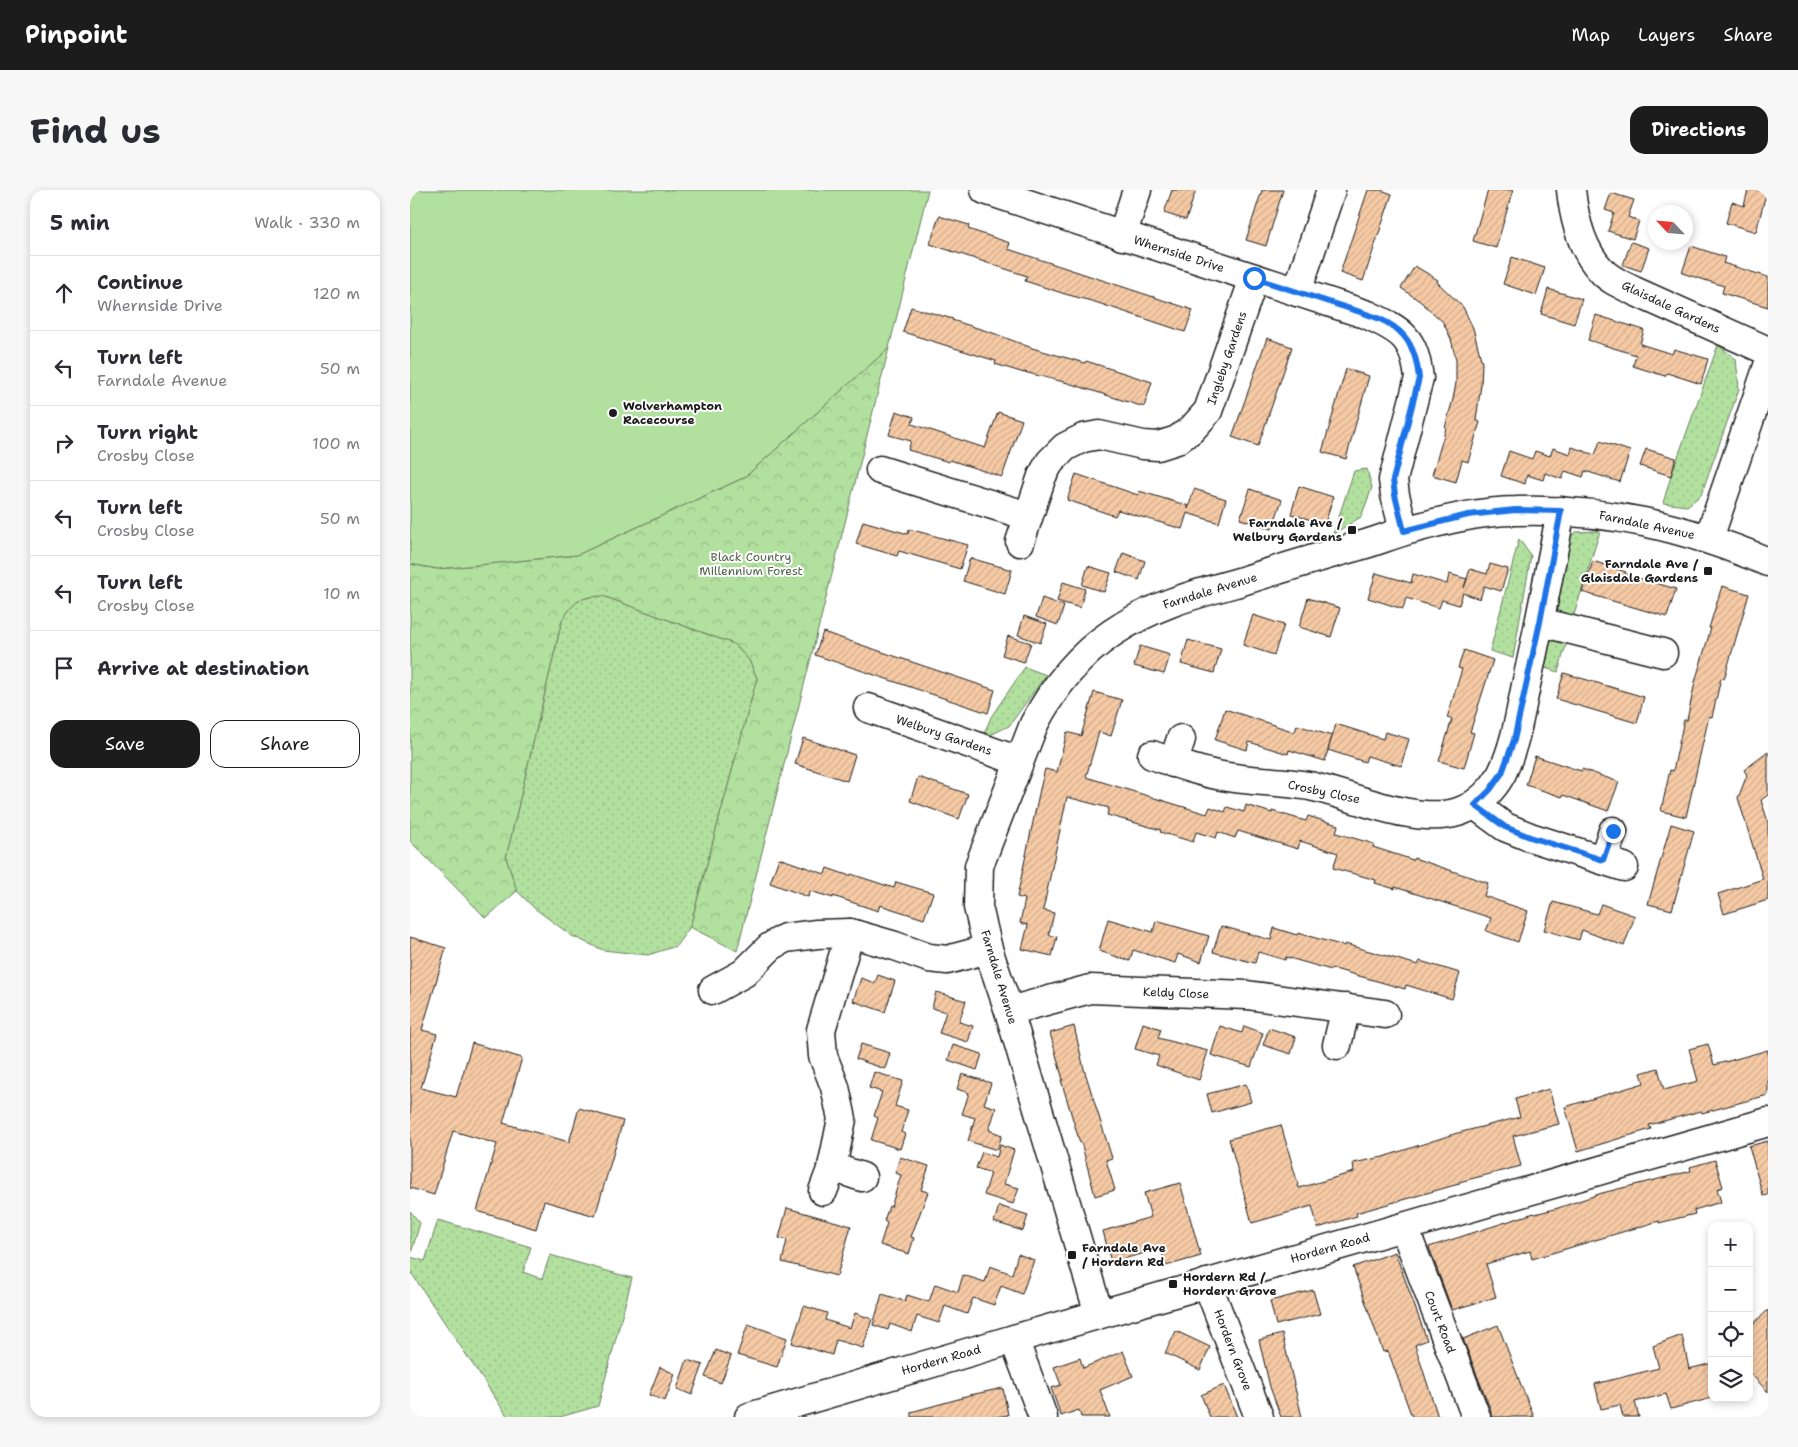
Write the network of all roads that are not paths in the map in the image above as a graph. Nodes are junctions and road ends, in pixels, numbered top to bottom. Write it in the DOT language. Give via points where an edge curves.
graph roads {
  1 [pos="985,190"];
  2 [pos="1137,190"];
  3 [pos="1331,190"];
  4 [pos="1572,190"];
  5 [pos="1122,236"];
  6 [pos="1254,278"];
  7 [pos="1297,292"];
  8 [pos="1768,351"];
  9 [pos="1768,366"];
  10 [pos="880,470"];
  11 [pos="1561,511"];
  12 [pos="1028,516"];
  13 [pos="1404,531"];
  14 [pos="1709,538"];
  15 [pos="1020,542"];
  16 [pos="1768,562"];
  17 [pos="1540,622"];
  18 [pos="1664,653"];
  19 [pos="868,708"];
  20 [pos="1169,752"];
  21 [pos="1019,762"];
  22 [pos="1475,805"];
  23 [pos="1613,831"];
  24 [pos="850,933"];
  25 [pos="988,949"];
  26 [pos="713,990"];
  27 [pos="1346,1008"];
  28 [pos="1009,1011"];
  29 [pos="1385,1014"];
  30 [pos="1337,1045"];
  31 [pos="1768,1122"];
  32 [pos="862,1177"];
  33 [pos="1404,1227"];
  34 [pos="1207,1283"];
  35 [pos="1099,1314"];
  36 [pos="1014,1339"];
  37 [pos="749,1417"];
  38 [pos="1043,1417"];
  39 [pos="1259,1417"];
  40 [pos="1476,1417"];
  1 -- 5 [label="street, Whernside Drive"];
  2 -- 5 [label="street"];
  3 -- 7 [label="street"];
  4 -- 8 [label="street, Glaisdale Gardens" via="1575,222 1601,271 1634,291"];
  5 -- 6 [label="street, Whernside Drive"];
  6 -- 7 [label="street, Whernside Drive"];
  6 -- 12 [label="street, Ingleby Gardens" via="1208,411 1192,429 1177,440 1158,446 1099,435 1065,447 1046,469"];
  7 -- 13 [label="street, Whernside Drive" via="1390,325 1403,334 1412,347 1419,378 1393,480"];
  9 -- 14 [label="street"];
  10 -- 12 [label="street"];
  11 -- 13 [label="street, Farndale Avenue" via="1515,510 1468,515"];
  11 -- 14 [label="street, Farndale Avenue" via="1606,514"];
  11 -- 17 [label="street, Crosby Close"];
  12 -- 15 [label="street, Ingleby Gardens"];
  13 -- 21 [label="street, Farndale Avenue" via="1167,603 1111,633 1086,654 1045,703"];
  14 -- 16 [label="street, Farndale Avenue"];
  17 -- 18 [label="street"];
  17 -- 22 [label="street, Crosby Close" via="1514,740 1502,773"];
  19 -- 21 [label="street, Welbury Gardens"];
  20 -- 22 [label="street, Crosby Close" via="1199,771 1229,778 1313,787 1409,813 1437,815"];
  21 -- 25 [label="street, Farndale Avenue" via="979,866 978,907"];
  22 -- 23 [label="street" via="1505,827 1613,864"];
  24 -- 25 [label="street" via="929,958 947,960"];
  24 -- 26 [label="street" via="785,938 770,947 744,973"];
  24 -- 32 [label="street" via="821,1030 823,1056 835,1087 842,1119 828,1179"];
  25 -- 28 [label="street, Farndale Avenue"];
  27 -- 28 [label="street, Keldy Close" via="1247,995 1090,990"];
  27 -- 29 [label="street, Keldy Close"];
  27 -- 30 [label="street"];
  28 -- 35 [label="street, Farndale Avenue"];
  31 -- 33 [label="street, Hordern Road"];
  33 -- 34 [label="street, Hordern Road"];
  33 -- 40 [label="street, Court Road"];
  34 -- 35 [label="street, Hordern Road"];
  34 -- 39 [label="street, Hordern Grove"];
  35 -- 36 [label="street, Hordern Road"];
  36 -- 37 [label="street, Hordern Road"];
  36 -- 38 [label="street"];
}
